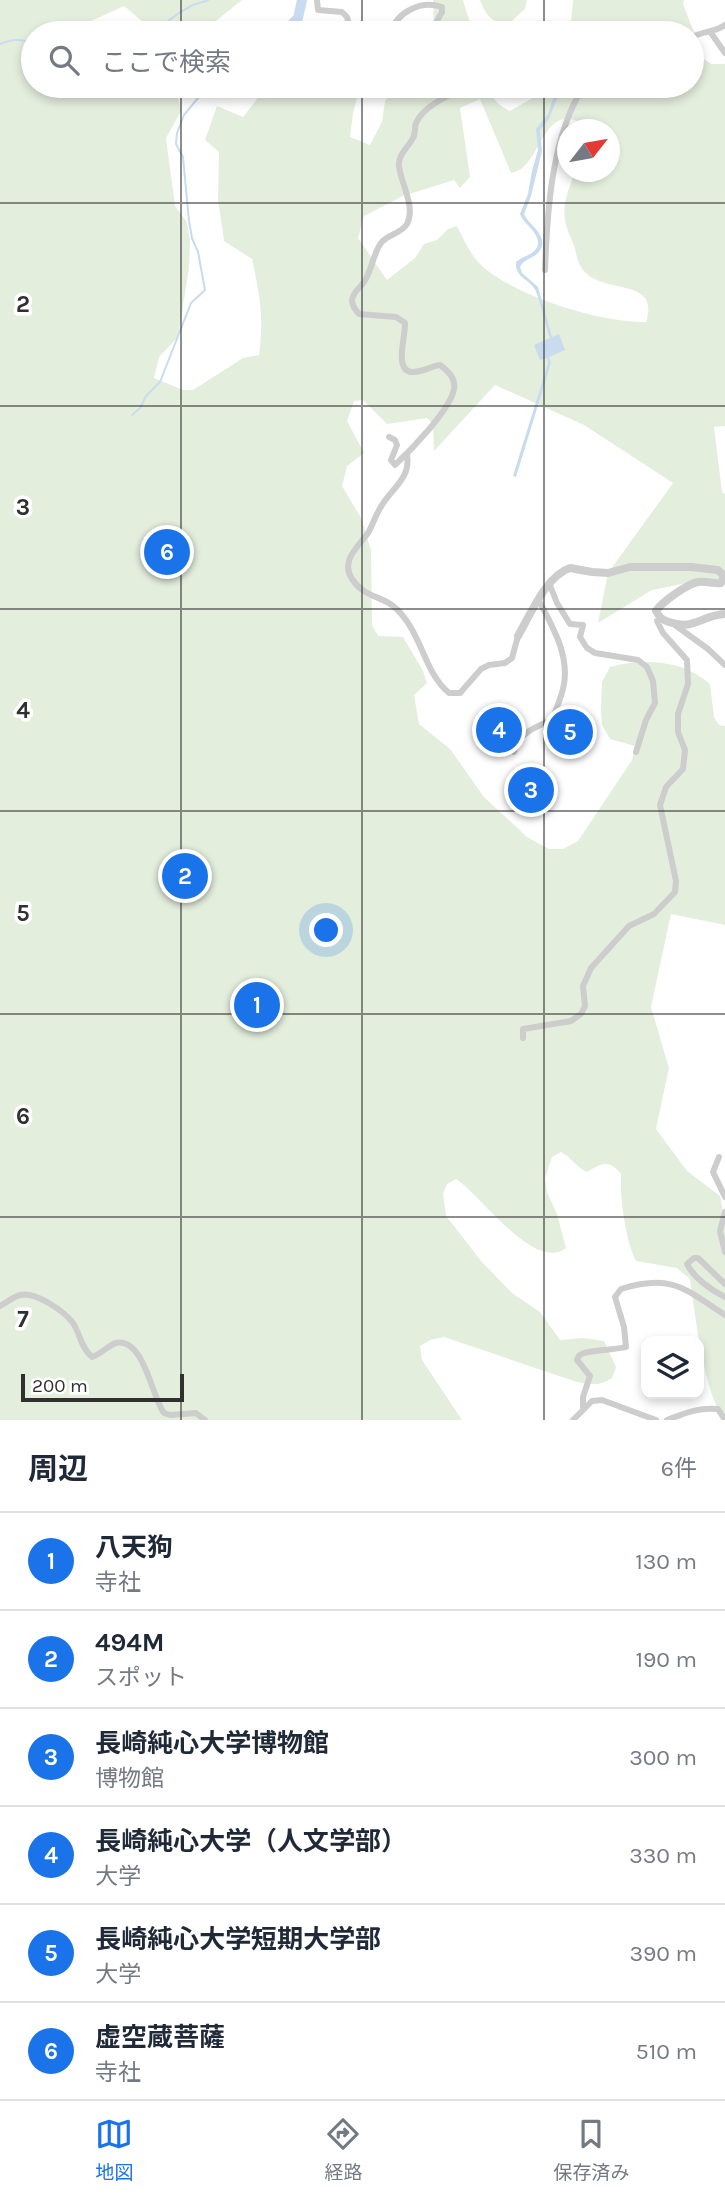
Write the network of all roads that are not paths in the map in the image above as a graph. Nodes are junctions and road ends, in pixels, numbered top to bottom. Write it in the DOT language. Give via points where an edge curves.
graph roads {
  1 [pos="317,0"];
  2 [pos="348,21"];
  3 [pos="396,21"];
  4 [pos="437,21"];
  5 [pos="725,25"];
  6 [pos="704,33"];
  7 [pos="711,33"];
  8 [pos="725,53"];
  9 [pos="444,98"];
  10 [pos="577,98"];
  11 [pos="545,270"];
  12 [pos="389,437"];
  13 [pos="407,455"];
  14 [pos="724,576"];
  15 [pos="549,583"];
  16 [pos="539,601"];
  17 [pos="725,614"];
  18 [pos="663,620"];
  19 [pos="673,623"];
  20 [pos="518,636"];
  21 [pos="725,665"];
  22 [pos="514,752"];
  23 [pos="636,752"];
  24 [pos="523,1038"];
  25 [pos="719,1157"];
  26 [pos="725,1197"];
  27 [pos="725,1212"];
  28 [pos="725,1252"];
  29 [pos="725,1284"];
  30 [pos="725,1297"];
  31 [pos="0,1306"];
  32 [pos="725,1315"];
  33 [pos="583,1408"];
  34 [pos="205,1420"];
  35 [pos="573,1420"];
  36 [pos="656,1420"];
  37 [pos="667,1420"];
  38 [pos="725,1420"];
  1 -- 2 [label="street" via="318,10 342,12"];
  3 -- 4 [label="street" via="410,6 430,2 442,7"];
  5 -- 7 [label="street"];
  6 -- 7 [label="street"];
  7 -- 8 [label="street"];
  9 -- 13 [label="street" via="416,123 415,136 402,153 399,164 409,205 406,226 383,240 352,299 359,314 396,317 405,323 401,356 408,371 440,365 454,382 445,406"];
  10 -- 11 [label="street" via="559,148"];
  12 -- 13 [label="street" via="397,445 392,463"];
  13 -- 20 [label="street" via="404,478 383,502 349,559 352,579 367,594 397,609 414,632 437,681 449,693 460,693 485,666 512,658"];
  14 -- 15 [label="street" via="718,570 691,567 630,567 608,573 570,568"];
  14 -- 18 [label="street" via="721,583 696,583 668,600 656,611"];
  15 -- 16 [label="street"];
  15 -- 23 [label="street" via="570,624 583,625 580,637 587,649 638,660 648,667 655,703"];
  16 -- 20 [label="street"];
  16 -- 22 [label="street" via="562,655 564,687 552,720 529,729"];
  17 -- 19 [label="street" via="688,626"];
  18 -- 19 [label="street"];
  18 -- 24 [label="street" via="657,621 663,633 687,660 688,684 678,714 684,769 666,787 660,805 675,892 654,914 629,926 599,957 585,978 581,1014 570,1021 523,1028"];
  19 -- 21 [label="street"];
  25 -- 26 [label="street" via="713,1172"];
  27 -- 28 [label="street" via="720,1231"];
  29 -- 30 [label="street" via="698,1258 687,1264 715,1293"];
  31 -- 34 [label="street" via="20,1295 40,1298 73,1323 92,1357 115,1343 126,1344 140,1357 164,1413 196,1413"];
  32 -- 33 [label="street" via="679,1286 656,1283 621,1289 615,1297 626,1347 579,1356 577,1360 590,1376"];
  33 -- 35 [label="street"];
  33 -- 36 [label="street" via="602,1400"];
  37 -- 38 [label="street" via="709,1408 718,1409"];
}
